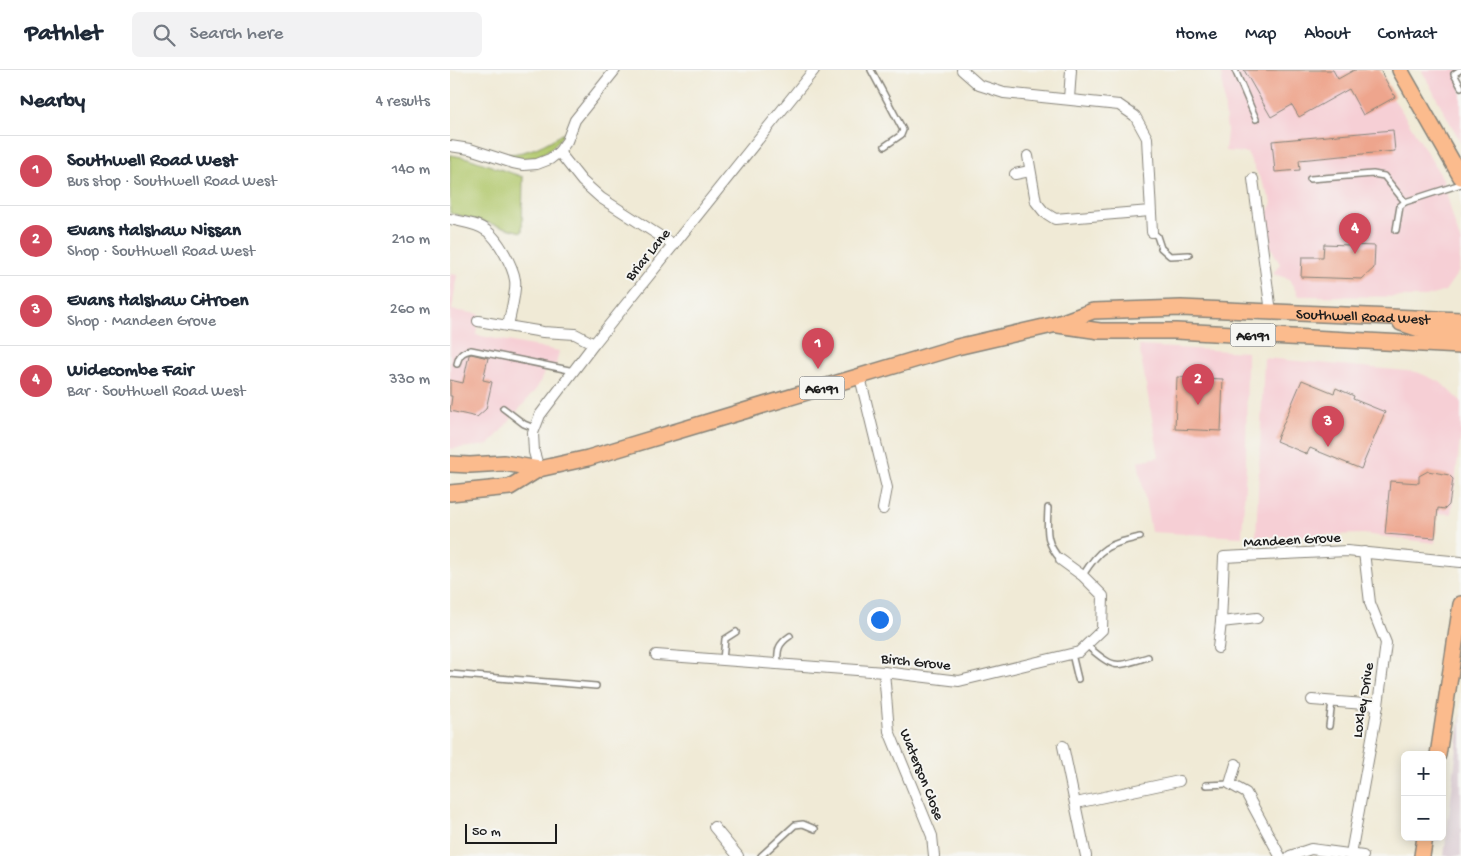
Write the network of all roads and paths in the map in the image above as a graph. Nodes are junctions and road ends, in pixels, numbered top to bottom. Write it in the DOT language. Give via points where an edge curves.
graph roads {
  1 [pos="615,70"];
  2 [pos="814,70"];
  3 [pos="871,70"];
  4 [pos="962,70"];
  5 [pos="1071,70"];
  6 [pos="1235,70"];
  7 [pos="1400,70"];
  8 [pos="1460,70"];
  9 [pos="1461,87"];
  10 [pos="1069,99"];
  11 [pos="1256,119"];
  12 [pos="450,146"];
  13 [pos="885,146"];
  14 [pos="559,152"];
  15 [pos="1028,156"];
  16 [pos="1030,171"];
  17 [pos="1015,174"];
  18 [pos="1461,177"];
  19 [pos="1253,179"];
  20 [pos="1310,179"];
  21 [pos="1461,184"];
  22 [pos="1405,202"];
  23 [pos="1150,211"];
  24 [pos="450,219"];
  25 [pos="1396,230"];
  26 [pos="1152,232"];
  27 [pos="674,245"];
  28 [pos="1189,254"];
  29 [pos="1271,312"];
  30 [pos="1380,316"];
  31 [pos="1461,320"];
  32 [pos="478,322"];
  33 [pos="1057,324"];
  34 [pos="508,326"];
  35 [pos="1461,332"];
  36 [pos="594,344"];
  37 [pos="1457,348"];
  38 [pos="457,364"];
  39 [pos="575,371"];
  40 [pos="860,377"];
  41 [pos="503,408"];
  42 [pos="534,428"];
  43 [pos="450,464"];
  44 [pos="539,469"];
  45 [pos="450,492"];
  46 [pos="1048,508"];
  47 [pos="883,510"];
  48 [pos="1140,537"];
  49 [pos="1364,552"];
  50 [pos="1061,560"];
  51 [pos="1461,562"];
  52 [pos="1083,576"];
  53 [pos="1461,604"];
  54 [pos="1257,618"];
  55 [pos="1221,622"];
  56 [pos="1459,631"];
  57 [pos="736,632"];
  58 [pos="790,636"];
  59 [pos="1086,645"];
  60 [pos="1218,648"];
  61 [pos="1072,654"];
  62 [pos="656,655"];
  63 [pos="1148,657"];
  64 [pos="723,660"];
  65 [pos="778,664"];
  66 [pos="884,672"];
  67 [pos="450,674"];
  68 [pos="1078,679"];
  69 [pos="596,686"];
  70 [pos="1312,700"];
  71 [pos="1332,702"];
  72 [pos="1378,705"];
  73 [pos="1329,726"];
  74 [pos="1063,746"];
  75 [pos="1439,751"];
  76 [pos="1236,764"];
  77 [pos="1179,781"];
  78 [pos="1230,784"];
  79 [pos="1206,785"];
  80 [pos="1076,803"];
  81 [pos="714,827"];
  82 [pos="816,829"];
  83 [pos="1424,841"];
  84 [pos="1351,854"];
  85 [pos="738,856"];
  86 [pos="761,856"];
  87 [pos="934,856"];
  88 [pos="1086,856"];
  89 [pos="1280,856"];
  90 [pos="1290,856"];
  91 [pos="1363,856"];
  92 [pos="1422,856"];
  1 -- 14 [label="street" via="575,120"];
  2 -- 27 [label="street, Briar Lane"];
  3 -- 13 [label="lane" via="903,130"];
  4 -- 10 [label="street" via="978,85 1004,93"];
  5 -- 10 [label="street"];
  6 -- 11 [label="lane"];
  7 -- 18 [label="main road"];
  8 -- 9 [label="lane" via="1454,74"];
  10 -- 23 [label="street" via="1120,105 1135,116 1147,138"];
  12 -- 14 [label="street" via="523,165 538,164"];
  14 -- 27 [label="street" via="582,181 601,198"];
  15 -- 16 [label="street"];
  16 -- 17 [label="street"];
  16 -- 23 [label="street" via="1036,202 1055,219"];
  19 -- 29 [label="street"];
  20 -- 22 [label="lane" via="1384,176"];
  21 -- 22 [label="lane"];
  22 -- 25 [label="lane" via="1400,206"];
  23 -- 26 [label="street"];
  24 -- 34 [label="street" via="486,230 509,262 516,281"];
  26 -- 28 [label="lane" via="1170,256"];
  27 -- 36 [label="street, Briar Lane"];
  29 -- 30 [label="main road, Southwell Road West / A6191"];
  29 -- 33 [label="main road, Southwell Road West / A6191" via="1180,308 1093,312"];
  30 -- 31 [label="main road, Southwell Road West / A6191"];
  30 -- 35 [label="main road" via="1422,330"];
  32 -- 34 [label="street"];
  33 -- 37 [label="main road, Southwell Road West / A6191" via="1100,331 1176,331"];
  33 -- 40 [label="main road, Southwell Road West / A6191" via="957,347"];
  34 -- 36 [label="street" via="576,334"];
  36 -- 39 [label="street, Briar Lane"];
  38 -- 39 [label="lane" via="458,358 471,350"];
  39 -- 42 [label="street, Briar Lane" via="540,415"];
  40 -- 44 [label="main road, Southwell Road West / A6191" via="588,458"];
  40 -- 47 [label="street" via="887,488"];
  41 -- 42 [label="lane"];
  42 -- 44 [label="street" via="533,443"];
  43 -- 44 [label="main road, Southwell Road West / A6191" via="504,463"];
  44 -- 45 [label="main road, Southwell Road West / A6191" via="510,487"];
  46 -- 50 [label="lane" via="1048,538"];
  48 -- 52 [label="lane" via="1102,550"];
  49 -- 51 [label="street, Mandeen Grove"];
  49 -- 55 [label="street, Mandeen Grove" via="1224,557"];
  49 -- 72 [label="street, Loxley Drive" via="1370,603 1386,643"];
  50 -- 52 [label="street, Birch Grove"];
  52 -- 59 [label="street, Birch Grove" via="1103,596 1102,630"];
  53 -- 56 [label="main road"];
  54 -- 55 [label="street"];
  55 -- 60 [label="street"];
  56 -- 75 [label="main road"];
  57 -- 64 [label="lane" via="725,639"];
  58 -- 65 [label="lane" via="777,649"];
  59 -- 61 [label="street, Birch Grove"];
  59 -- 63 [label="lane" via="1114,665"];
  61 -- 66 [label="street, Birch Grove" via="959,681"];
  61 -- 68 [label="lane"];
  62 -- 64 [label="street, Birch Grove"];
  64 -- 65 [label="street, Birch Grove"];
  65 -- 66 [label="street, Birch Grove"];
  66 -- 87 [label="street, Waterson Close" via="889,731 932,836"];
  67 -- 69 [label="lane"];
  70 -- 71 [label="street"];
  71 -- 72 [label="street"];
  71 -- 73 [label="lane"];
  72 -- 84 [label="street, Loxley Drive"];
  74 -- 80 [label="street"];
  76 -- 78 [label="street"];
  77 -- 80 [label="street"];
  78 -- 79 [label="lane"];
  78 -- 89 [label="street" via="1246,794"];
  80 -- 88 [label="street"];
  81 -- 85 [label="street"];
  82 -- 86 [label="lane" via="804,824 795,825"];
  83 -- 92 [label="main road"];
  84 -- 90 [label="street" via="1311,849"];
  84 -- 91 [label="street"];
}
